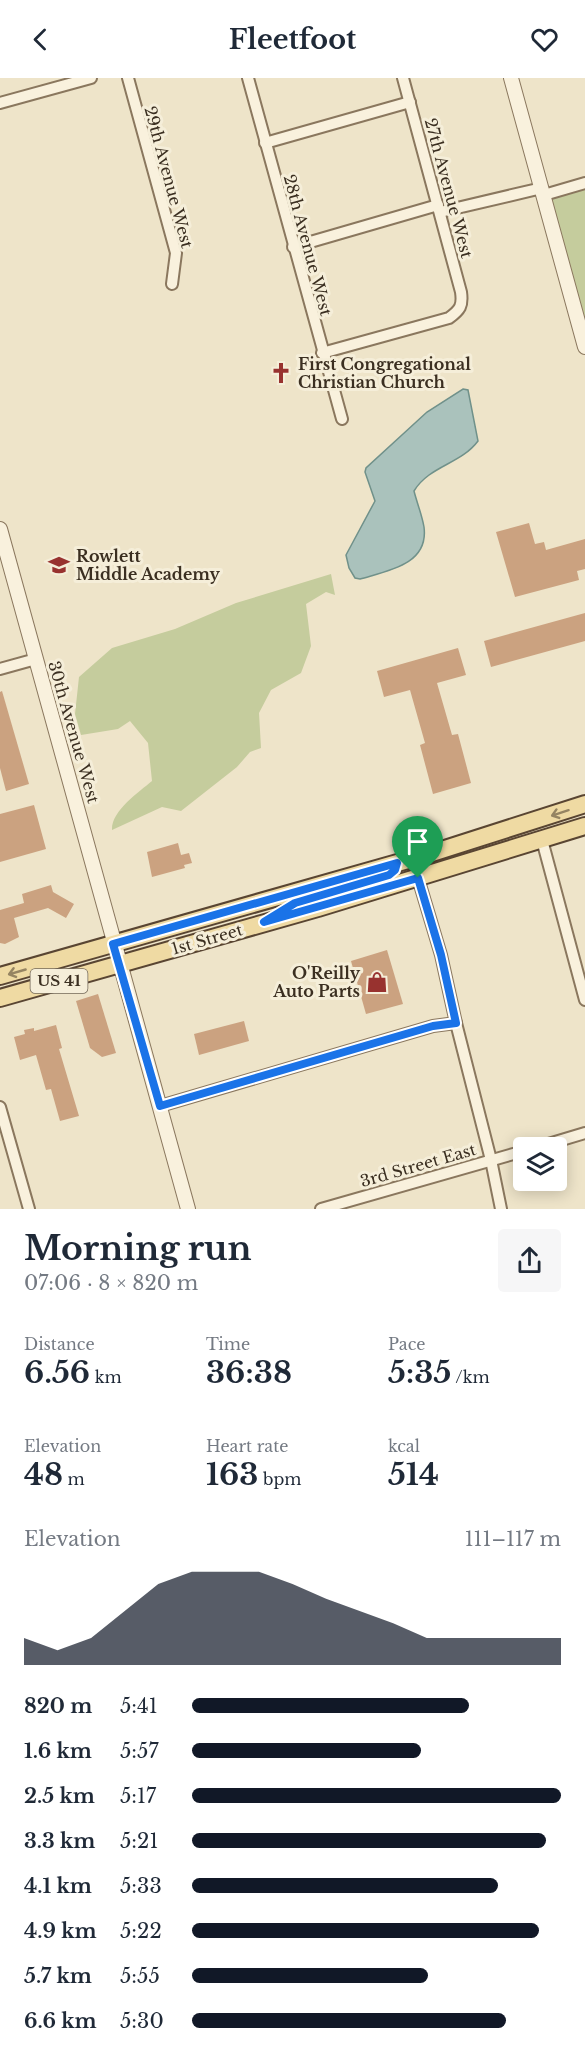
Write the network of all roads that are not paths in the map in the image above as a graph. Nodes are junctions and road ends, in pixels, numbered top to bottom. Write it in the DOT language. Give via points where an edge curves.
graph roads {
  1 [pos="92,78"];
  2 [pos="128,78"];
  3 [pos="248,78"];
  4 [pos="404,78"];
  5 [pos="512,78"];
  6 [pos="410,102"];
  7 [pos="0,103"];
  8 [pos="265,143"];
  9 [pos="585,183"];
  10 [pos="543,191"];
  11 [pos="439,208"];
  12 [pos="293,247"];
  13 [pos="172,284"];
  14 [pos="585,347"];
  15 [pos="322,353"];
  16 [pos="342,419"];
  17 [pos="0,529"];
  18 [pos="36,659"];
  19 [pos="0,669"];
  20 [pos="585,804"];
  21 [pos="535,821"];
  22 [pos="585,826"];
  23 [pos="542,840"];
  24 [pos="397,863"];
  25 [pos="418,878"];
  26 [pos="264,922"];
  27 [pos="113,944"];
  28 [pos="119,964"];
  29 [pos="0,976"];
  30 [pos="0,998"];
  31 [pos="585,1000"];
  32 [pos="456,1023"];
  33 [pos="160,1106"];
  34 [pos="0,1107"];
  35 [pos="585,1133"];
  36 [pos="567,1138"];
  37 [pos="513,1154"];
  38 [pos="491,1160"];
  39 [pos="29,1209"];
  40 [pos="188,1209"];
  41 [pos="321,1209"];
  42 [pos="501,1209"];
  1 -- 7 [label="street"];
  2 -- 13 [label="street, 29th Avenue West" via="176,253"];
  3 -- 8 [label="street, 28th Avenue West"];
  4 -- 6 [label="street, 27th Avenue West"];
  5 -- 10 [label="street"];
  6 -- 8 [label="street"];
  6 -- 11 [label="street, 27th Avenue West"];
  8 -- 12 [label="street, 28th Avenue West"];
  9 -- 10 [label="street"];
  10 -- 11 [label="street"];
  10 -- 14 [label="street"];
  11 -- 12 [label="street"];
  11 -- 15 [label="street, 27th Avenue West" via="461,292 459,311 449,318"];
  12 -- 15 [label="street, 28th Avenue West"];
  15 -- 16 [label="street, 28th Avenue West"];
  17 -- 18 [label="street, 30th Avenue West"];
  18 -- 19 [label="street"];
  18 -- 27 [label="street, 30th Avenue West"];
  20 -- 21 [label="main road, 1st Street / US 41, one-way"];
  21 -- 24 [label="main road, 1st Street / US 41"];
  21 -- 25 [label="main road" via="511,838 426,866 419,870"];
  22 -- 23 [label="main road, 1st Street / US 41"];
  23 -- 25 [label="main road, 1st Street / US 41"];
  23 -- 31 [label="street"];
  24 -- 26 [label="main road" via="389,875 295,903"];
  24 -- 27 [label="main road, 1st Street / US 41"];
  25 -- 26 [label="main road, 1st Street / US 41"];
  25 -- 32 [label="street"];
  26 -- 28 [label="main road, 1st Street / US 41"];
  27 -- 28 [label="street, 30th Avenue West"];
  27 -- 29 [label="main road, 1st Street / US 41, one-way"];
  28 -- 30 [label="main road, 1st Street / US 41"];
  28 -- 33 [label="street, 30th Avenue West"];
  32 -- 33 [label="street" via="433,1026"];
  32 -- 38 [label="street"];
  33 -- 40 [label="street, 30th Avenue West"];
  34 -- 39 [label="street"];
  35 -- 36 [label="street"];
  37 -- 38 [label="street, 3rd Street East"];
  38 -- 41 [label="street, 3rd Street East"];
  38 -- 42 [label="street"];
}
